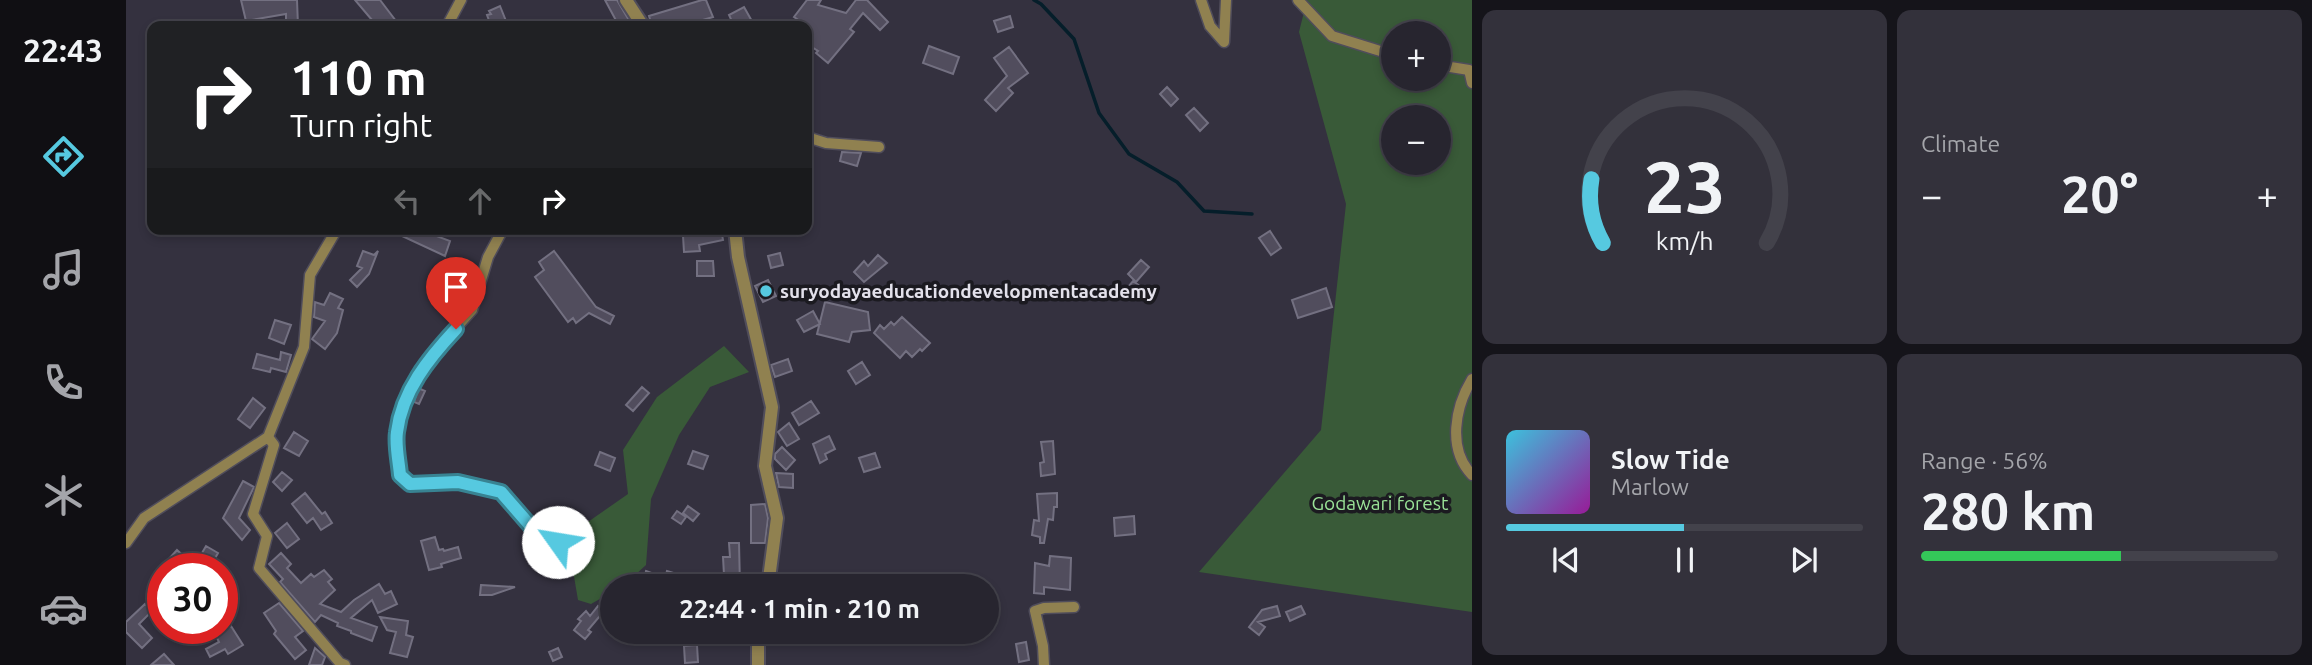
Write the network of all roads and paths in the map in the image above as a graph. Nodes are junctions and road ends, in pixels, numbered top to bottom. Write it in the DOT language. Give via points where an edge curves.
graph roads {
  1 [pos="461,0"];
  2 [pos="626,0"];
  3 [pos="1200,0"];
  4 [pos="1226,0"];
  5 [pos="1298,0"];
  6 [pos="450,21"];
  7 [pos="640,21"];
  8 [pos="1381,51"];
  9 [pos="1451,67"];
  10 [pos="1472,83"];
  11 [pos="812,139"];
  12 [pos="879,147"];
  13 [pos="333,235"];
  14 [pos="500,235"];
  15 [pos="736,235"];
  16 [pos="1472,379"];
  17 [pos="268,437"];
  18 [pos="1472,475"];
  19 [pos="558,542"];
  20 [pos="126,543"];
  21 [pos="769,574"];
  22 [pos="1074,607"];
  23 [pos="758,644"];
  24 [pos="345,665"];
  25 [pos="758,665"];
  26 [pos="1044,665"];
  1 -- 6 [label="street"];
  2 -- 7 [label="street"];
  3 -- 4 [label="street" via="1210,26 1224,42"];
  5 -- 8 [label="street" via="1332,36"];
  9 -- 10 [label="street" via="1469,70"];
  11 -- 12 [label="street"];
  13 -- 17 [label="street" via="310,275 304,347"];
  14 -- 19 [label="street" via="472,310 411,385 397,432 400,475 410,484 458,482 501,492 534,530"];
  15 -- 21 [label="street" via="772,407 765,466 776,518"];
  16 -- 18 [label="street" via="1463,393 1455,433 1464,466"];
  17 -- 20 [label="street" via="144,518"];
  17 -- 24 [label="street" via="274,445 253,514 267,536 259,568"];
  22 -- 26 [label="street" via="1035,611"];
  23 -- 25 [label="street"];
}
